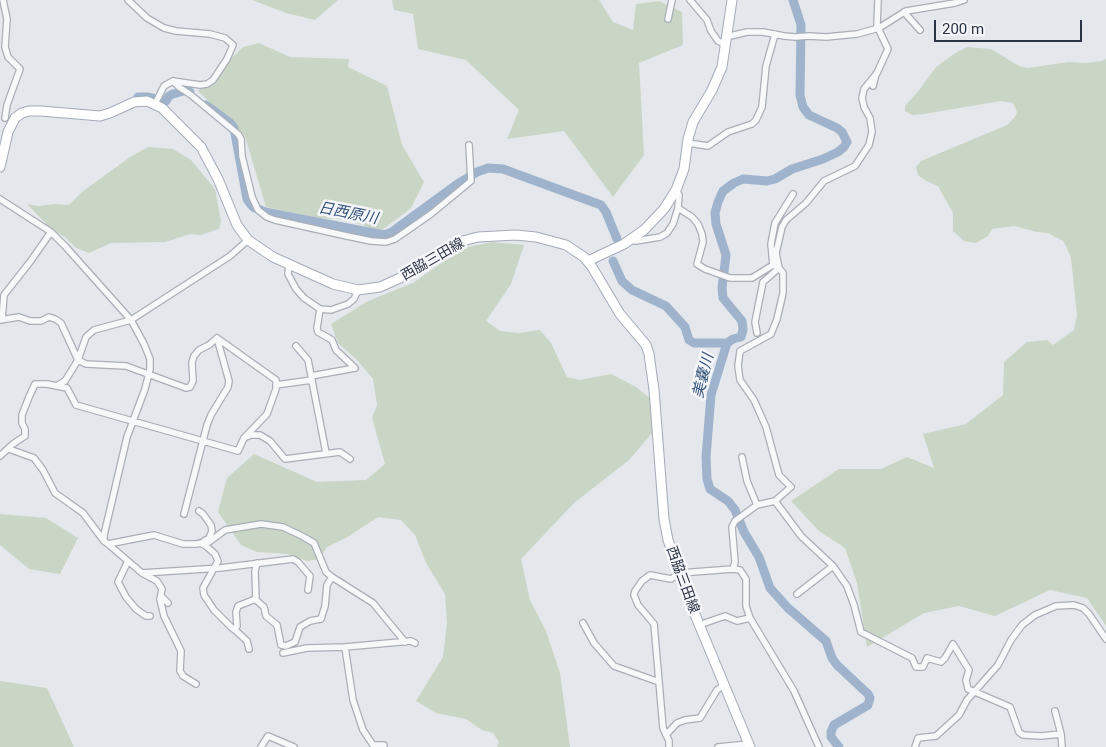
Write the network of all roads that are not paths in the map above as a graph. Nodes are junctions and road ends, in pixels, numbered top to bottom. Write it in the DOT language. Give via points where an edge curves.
graph roads {
  1 [pos="3,0"];
  2 [pos="128,0"];
  3 [pos="672,0"];
  4 [pos="690,0"];
  5 [pos="732,0"];
  6 [pos="878,0"];
  7 [pos="964,0"];
  8 [pos="904,12"];
  9 [pos="7,16"];
  10 [pos="668,19"];
  11 [pos="0,23"];
  12 [pos="879,28"];
  13 [pos="920,30"];
  14 [pos="775,34"];
  15 [pos="726,41"];
  16 [pos="877,73"];
  17 [pos="173,80"];
  18 [pos="873,86"];
  19 [pos="155,104"];
  20 [pos="5,118"];
  21 [pos="688,143"];
  22 [pos="469,145"];
  23 [pos="0,167"];
  24 [pos="676,190"];
  25 [pos="792,194"];
  26 [pos="0,199"];
  27 [pos="678,208"];
  28 [pos="51,232"];
  29 [pos="248,240"];
  30 [pos="630,240"];
  31 [pos="588,261"];
  32 [pos="288,264"];
  33 [pos="773,265"];
  34 [pos="779,268"];
  35 [pos="358,290"];
  36 [pos="320,309"];
  37 [pos="1,320"];
  38 [pos="131,320"];
  39 [pos="757,333"];
  40 [pos="217,338"];
  41 [pos="296,346"];
  42 [pos="78,360"];
  43 [pos="149,374"];
  44 [pos="311,378"];
  45 [pos="276,384"];
  46 [pos="58,385"];
  47 [pos="132,421"];
  48 [pos="203,441"];
  49 [pos="241,442"];
  50 [pos="8,449"];
  51 [pos="326,453"];
  52 [pos="0,456"];
  53 [pos="742,457"];
  54 [pos="350,458"];
  55 [pos="775,501"];
  56 [pos="757,505"];
  57 [pos="199,511"];
  58 [pos="184,514"];
  59 [pos="106,543"];
  60 [pos="200,544"];
  61 [pos="128,561"];
  62 [pos="257,563"];
  63 [pos="832,566"];
  64 [pos="215,568"];
  65 [pos="733,569"];
  66 [pos="142,573"];
  67 [pos="680,573"];
  68 [pos="332,577"];
  69 [pos="308,590"];
  70 [pos="797,594"];
  71 [pos="160,596"];
  72 [pos="256,600"];
  73 [pos="168,603"];
  74 [pos="150,616"];
  75 [pos="750,618"];
  76 [pos="583,623"];
  77 [pos="699,625"];
  78 [pos="235,630"];
  79 [pos="1106,639"];
  80 [pos="405,642"];
  81 [pos="415,643"];
  82 [pos="345,647"];
  83 [pos="249,649"];
  84 [pos="283,653"];
  85 [pos="659,682"];
  86 [pos="196,684"];
  87 [pos="724,685"];
  88 [pos="974,692"];
  89 [pos="1055,711"];
  90 [pos="1061,734"];
  91 [pos="666,735"];
  92 [pos="384,745"];
  93 [pos="749,745"];
  94 [pos="261,747"];
  95 [pos="294,747"];
  96 [pos="669,747"];
  97 [pos="718,747"];
  98 [pos="819,747"];
  99 [pos="915,747"];
  100 [pos="1062,747"];
  1 -- 9 [label="street"];
  2 -- 17 [label="street" via="164,28 210,34 225,38 233,45 207,84"];
  3 -- 10 [label="street"];
  4 -- 15 [label="street" via="707,20 718,41"];
  5 -- 15 [label="main road"];
  6 -- 12 [label="street"];
  7 -- 8 [label="street"];
  8 -- 12 [label="street"];
  8 -- 13 [label="street"];
  9 -- 11 [label="street"];
  9 -- 20 [label="street" via="5,47 8,57 20,69"];
  12 -- 14 [label="street" via="826,37"];
  12 -- 16 [label="street" via="888,49"];
  14 -- 15 [label="street" via="747,32"];
  14 -- 21 [label="street" via="766,66 762,107 756,120 728,132 708,146"];
  15 -- 21 [label="main road" via="719,75 697,113"];
  16 -- 18 [label="street"];
  16 -- 34 [label="street" via="864,89 862,98 870,118 872,132 869,145 855,166 824,182 786,220 777,244"];
  17 -- 19 [label="street" via="164,86"];
  17 -- 22 [label="street" via="238,134 258,210 275,220 324,231 371,241 395,239 471,181"];
  19 -- 20 [label="main road" via="134,102 100,116 30,111"];
  19 -- 29 [label="main road, 西脇三田線" via="170,114 201,147 237,224"];
  20 -- 23 [label="main road" via="8,132"];
  21 -- 24 [label="main road" via="684,169"];
  24 -- 27 [label="street" via="679,194"];
  24 -- 30 [label="main road" via="658,217"];
  25 -- 33 [label="street" via="775,223 771,244"];
  26 -- 28 [label="street"];
  27 -- 30 [label="street" via="667,233"];
  27 -- 33 [label="street" via="692,217 702,234 697,264 730,278 752,278"];
  28 -- 37 [label="street" via="4,295"];
  28 -- 38 [label="street"];
  29 -- 32 [label="main road, 西脇三田線"];
  29 -- 38 [label="street" via="230,256"];
  30 -- 31 [label="main road"];
  31 -- 35 [label="main road, 西脇三田線" via="576,250 544,238 522,235 478,237 450,247 391,284"];
  31 -- 67 [label="main road, 西脇三田線" via="649,354 664,519"];
  32 -- 35 [label="main road, 西脇三田線" via="333,284"];
  32 -- 36 [label="street" via="288,274 296,289"];
  33 -- 34 [label="street"];
  34 -- 39 [label="street" via="763,282 755,322"];
  34 -- 55 [label="street" via="783,273 783,293 771,334 740,351 738,366 740,380 754,400 766,427 779,475 791,487"];
  35 -- 36 [label="street" via="348,304 331,310"];
  36 -- 44 [label="street" via="318,332 332,340 336,350 355,368"];
  37 -- 42 [label="street" via="19,317 30,321 48,317 55,319 61,323"];
  38 -- 42 [label="street" via="94,330 86,337"];
  38 -- 43 [label="street" via="150,359"];
  40 -- 43 [label="street" via="194,356 190,387"];
  40 -- 45 [label="street" via="276,380"];
  40 -- 48 [label="street" via="229,381 210,415"];
  41 -- 44 [label="street" via="308,360"];
  42 -- 43 [label="street" via="86,364 126,366"];
  42 -- 46 [label="street" via="65,382"];
  43 -- 47 [label="street"];
  44 -- 45 [label="street"];
  44 -- 51 [label="street"];
  45 -- 49 [label="street" via="267,414"];
  46 -- 47 [label="street" via="67,388 76,406"];
  46 -- 50 [label="street" via="35,384 22,415 25,436"];
  47 -- 48 [label="street"];
  47 -- 59 [label="street" via="104,535"];
  48 -- 49 [label="street" via="238,451"];
  48 -- 58 [label="street"];
  49 -- 51 [label="street" via="251,435 260,435 270,441 285,459"];
  50 -- 52 [label="street"];
  50 -- 59 [label="street" via="34,458 55,493 83,513"];
  51 -- 54 [label="street" via="340,452"];
  53 -- 56 [label="street" via="746,481"];
  55 -- 56 [label="street"];
  55 -- 63 [label="street" via="801,536"];
  56 -- 65 [label="street" via="740,516 732,527"];
  57 -- 60 [label="street" via="212,531 209,538"];
  59 -- 60 [label="street" via="154,535 183,544"];
  59 -- 61 [label="street"];
  60 -- 64 [label="street" via="215,554 218,561"];
  60 -- 68 [label="street" via="209,542 225,530 241,526 283,527 314,543 326,572"];
  61 -- 66 [label="street"];
  61 -- 74 [label="street" via="118,582 136,609"];
  62 -- 64 [label="street"];
  62 -- 69 [label="street" via="293,559 310,576"];
  62 -- 72 [label="street" via="254,572"];
  63 -- 70 [label="street"];
  63 -- 88 [label="street" via="847,586 861,632 912,658 916,667 923,667 927,658 940,662 953,644 969,670 968,689"];
  64 -- 66 [label="street"];
  64 -- 78 [label="street" via="203,588 204,595"];
  65 -- 67 [label="street"];
  65 -- 75 [label="street" via="740,570 746,579 746,606"];
  66 -- 71 [label="street" via="157,581 162,588"];
  67 -- 77 [label="main road, 西脇三田線"];
  67 -- 85 [label="street" via="671,579 650,575 634,595 654,624"];
  68 -- 72 [label="street" via="327,585 320,619 300,627 295,642 286,646 281,645 277,625 266,616 264,607"];
  68 -- 80 [label="street" via="373,603"];
  71 -- 73 [label="street"];
  71 -- 86 [label="street" via="164,616 181,651 180,671"];
  72 -- 78 [label="street" via="238,606"];
  75 -- 77 [label="street" via="737,621 725,616"];
  75 -- 98 [label="street" via="794,691"];
  76 -- 85 [label="street" via="594,643 614,666"];
  77 -- 87 [label="main road, 西脇三田線"];
  78 -- 83 [label="street" via="247,641"];
  79 -- 88 [label="street" via="1083,608 1074,604 1056,606 1035,614 1022,625 998,665"];
  80 -- 81 [label="street"];
  80 -- 82 [label="street"];
  82 -- 84 [label="street" via="307,648"];
  82 -- 92 [label="street" via="353,700 363,730 373,745"];
  85 -- 91 [label="street"];
  87 -- 91 [label="street" via="717,690 700,718 678,723"];
  87 -- 93 [label="main road, 西脇三田線"];
  88 -- 90 [label="street" via="1010,707 1019,732 1024,735"];
  88 -- 99 [label="street" via="959,716 945,730 936,736 918,738"];
  89 -- 90 [label="street"];
  90 -- 100 [label="street"];
  91 -- 96 [label="street"];
  93 -- 97 [label="street"];
  94 -- 95 [label="street" via="268,736"];
}
